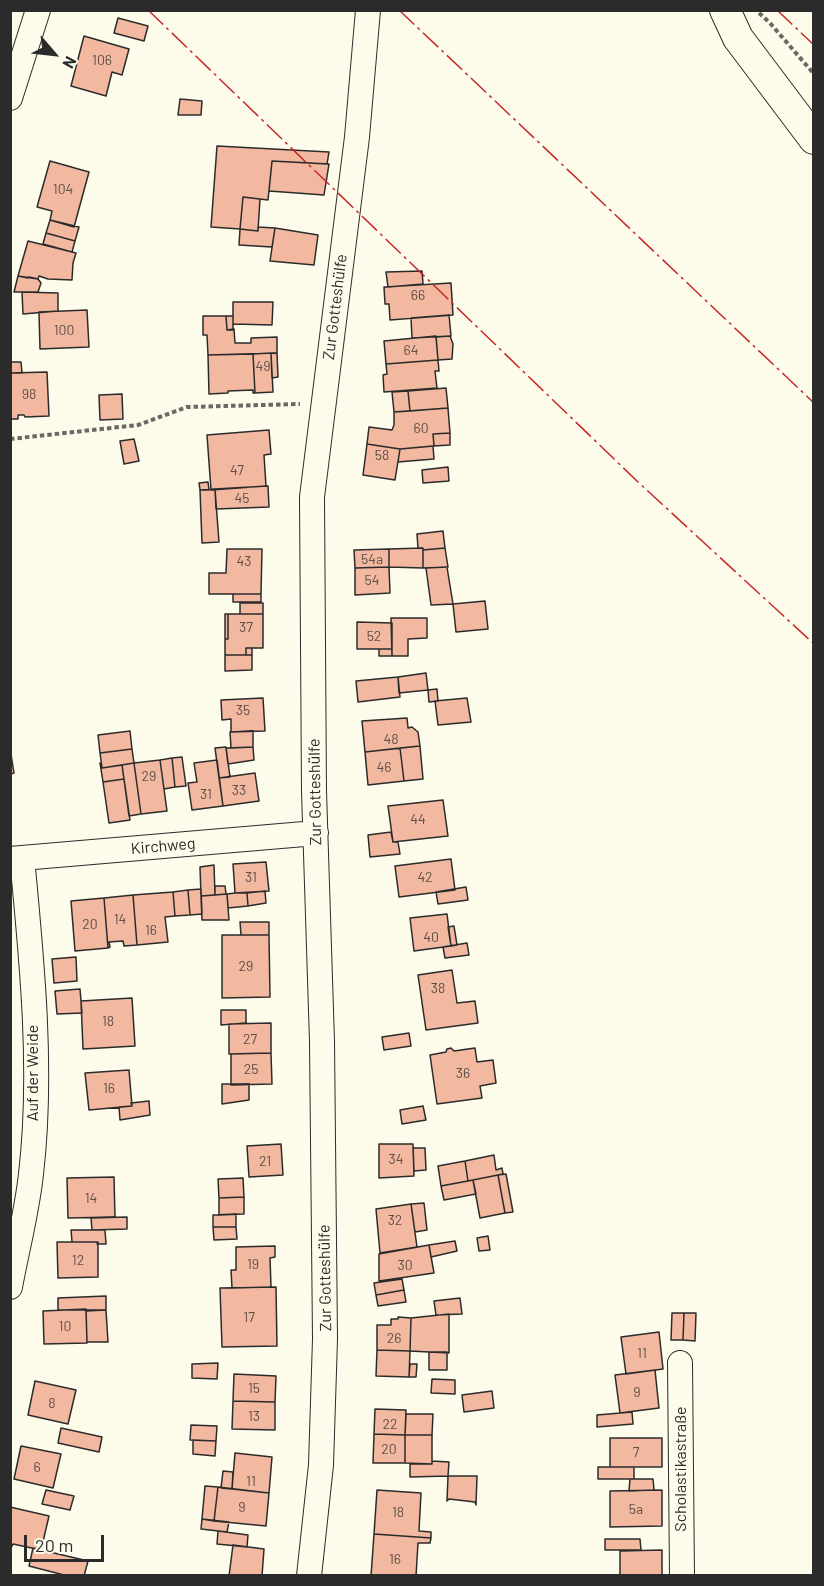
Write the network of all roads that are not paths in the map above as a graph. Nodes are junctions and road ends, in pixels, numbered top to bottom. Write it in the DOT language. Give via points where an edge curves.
graph roads {
  1 [pos="38,10"];
  2 [pos="368,10"];
  3 [pos="725,10"];
  4 [pos="10,98"];
  5 [pos="813,139"];
  6 [pos="316,833"];
  7 [pos="16,859"];
  8 [pos="10,1287"];
  9 [pos="680,1363"];
  10 [pos="309,1575"];
  11 [pos="682,1575"];
  1 -- 4 [label="street"];
  2 -- 6 [label="street, Zur Gotteshülfe" via="357,137 312,496"];
  3 -- 5 [label="street" via="738,38"];
  6 -- 7 [label="street, Kirchweg"];
  6 -- 10 [label="street, Zur Gotteshülfe" via="325,1339 321,1465"];
  7 -- 8 [label="street, Auf der Weide" via="30,938 36,1083 31,1174"];
  9 -- 11 [label="street, Scholastikastraße"];
}
